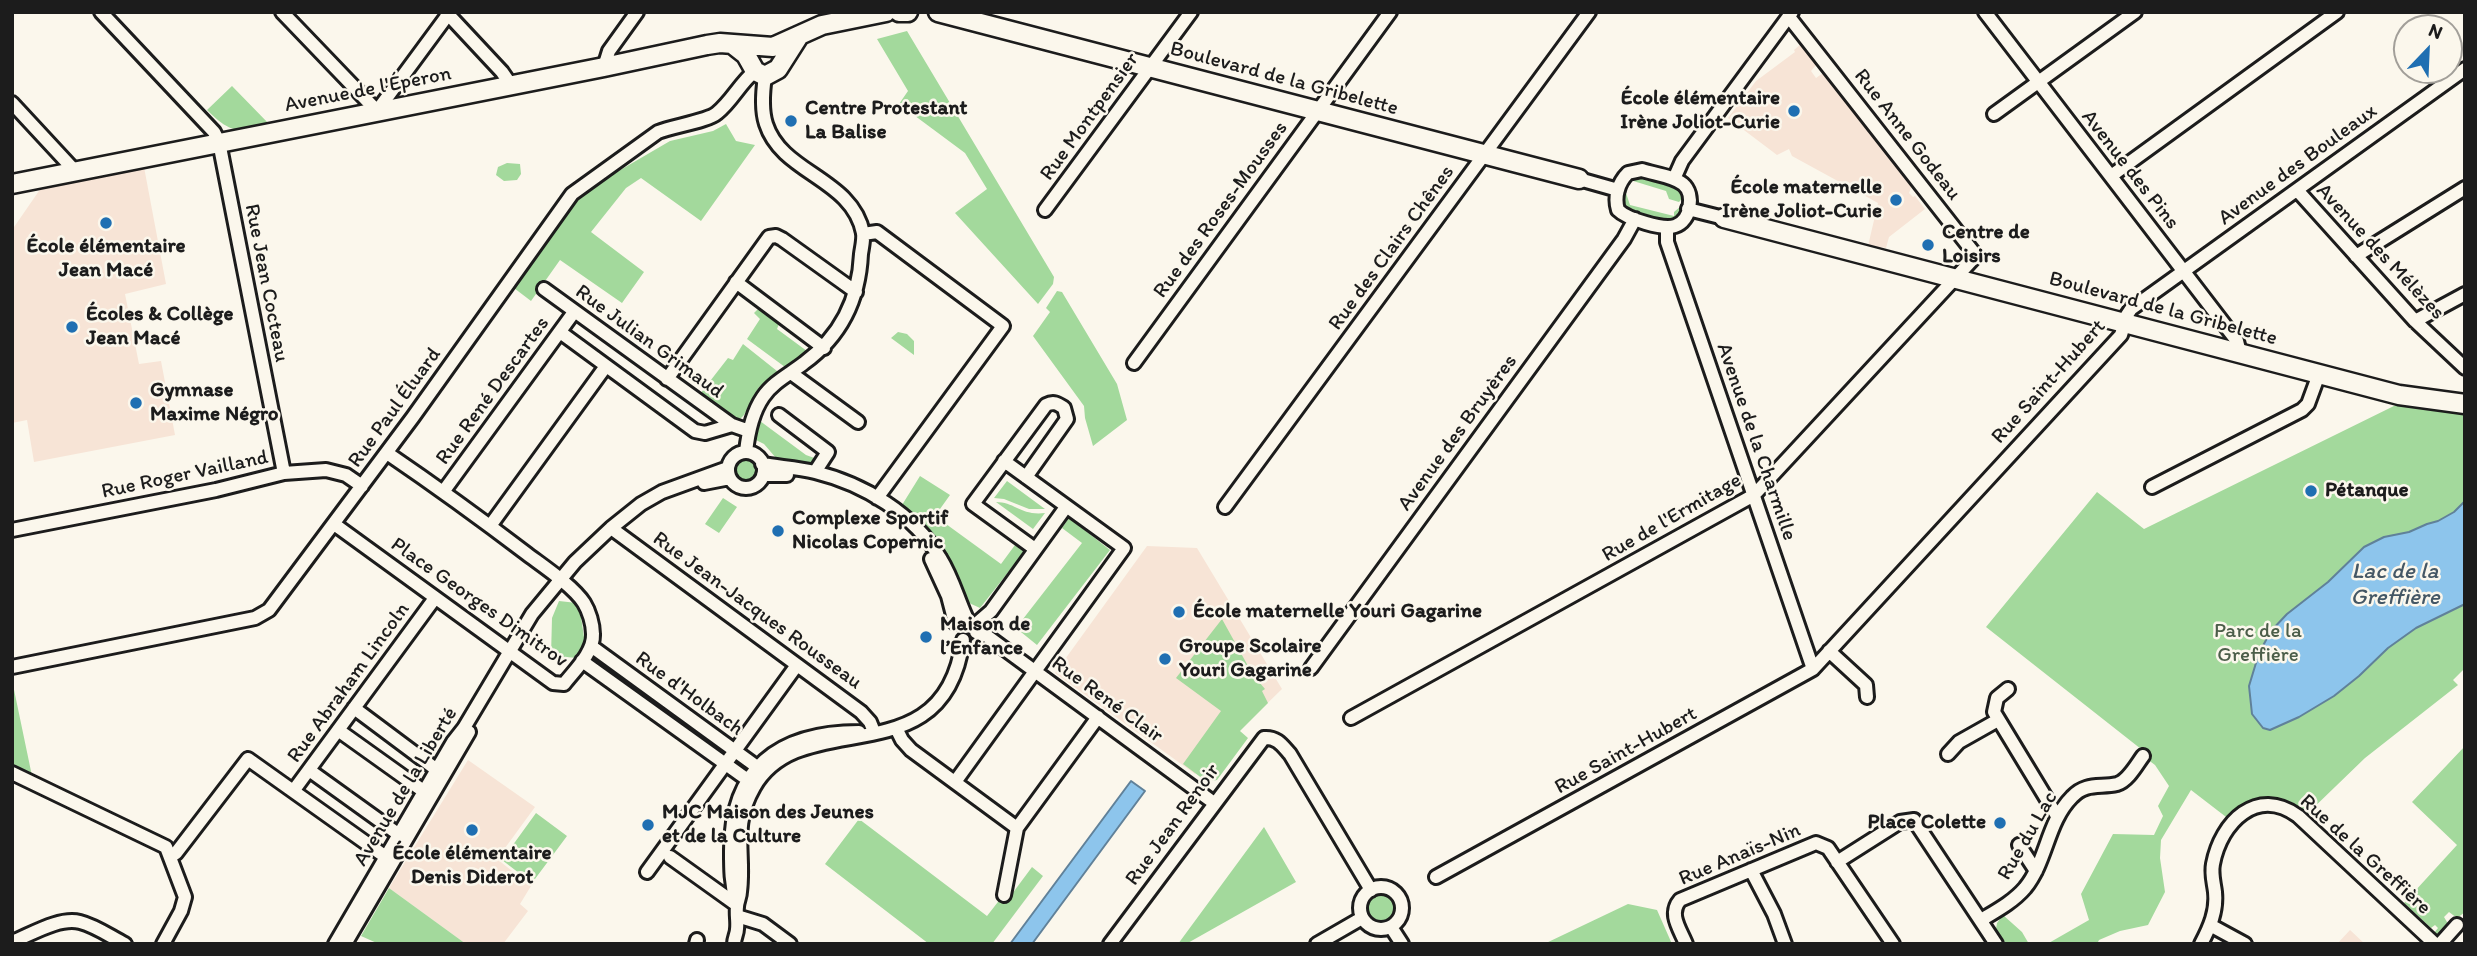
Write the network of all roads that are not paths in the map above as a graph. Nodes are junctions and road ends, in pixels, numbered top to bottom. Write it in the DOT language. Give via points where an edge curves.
graph roads {
  1 [pos="101,12"];
  2 [pos="282,12"];
  3 [pos="638,12"];
  4 [pos="886,12"];
  5 [pos="899,12"];
  6 [pos="908,12"];
  7 [pos="938,12"];
  8 [pos="1191,12"];
  9 [pos="1390,12"];
  10 [pos="1589,12"];
  11 [pos="1985,12"];
  12 [pos="2135,12"];
  13 [pos="2337,12"];
  14 [pos="448,13"];
  15 [pos="1790,14"];
  16 [pos="799,36"];
  17 [pos="760,60"];
  18 [pos="604,67"];
  19 [pos="1150,67"];
  20 [pos="2465,69"];
  21 [pos="2039,82"];
  22 [pos="511,85"];
  23 [pos="12,103"];
  24 [pos="377,111"];
  25 [pos="1317,111"];
  26 [pos="1994,114"];
  27 [pos="219,142"];
  28 [pos="1485,155"];
  29 [pos="75,171"];
  30 [pos="2111,176"];
  31 [pos="1578,179"];
  32 [pos="1674,179"];
  33 [pos="12,184"];
  34 [pos="2465,188"];
  35 [pos="1618,190"];
  36 [pos="2297,190"];
  37 [pos="1688,209"];
  38 [pos="1045,210"];
  39 [pos="1724,218"];
  40 [pos="1635,219"];
  41 [pos="1667,227"];
  42 [pos="870,233"];
  43 [pos="2356,256"];
  44 [pos="2184,271"];
  45 [pos="1954,278"];
  46 [pos="736,282"];
  47 [pos="544,289"];
  48 [pos="856,292"];
  49 [pos="2465,294"];
  50 [pos="574,312"];
  51 [pos="2415,321"];
  52 [pos="2125,323"];
  53 [pos="560,332"];
  54 [pos="824,348"];
  55 [pos="2240,353"];
  56 [pos="1134,363"];
  57 [pos="606,366"];
  58 [pos="2465,368"];
  59 [pos="791,373"];
  60 [pos="2319,374"];
  61 [pos="667,379"];
  62 [pos="2465,404"];
  63 [pos="779,415"];
  64 [pos="858,422"];
  65 [pos="732,425"];
  66 [pos="749,431"];
  67 [pos="746,452"];
  68 [pos="387,453"];
  69 [pos="1004,461"];
  70 [pos="763,469"];
  71 [pos="815,472"];
  72 [pos="284,473"];
  73 [pos="729,473"];
  74 [pos="1026,477"];
  75 [pos="362,486"];
  76 [pos="2152,487"];
  77 [pos="443,492"];
  78 [pos="1754,495"];
  79 [pos="877,498"];
  80 [pos="1066,507"];
  81 [pos="1225,507"];
  82 [pos="334,524"];
  83 [pos="490,526"];
  84 [pos="12,530"];
  85 [pos="614,530"];
  86 [pos="1035,550"];
  87 [pos="560,578"];
  88 [pos="435,598"];
  89 [pos="968,624"];
  90 [pos="963,640"];
  91 [pos="591,646"];
  92 [pos="509,650"];
  93 [pos="1829,651"];
  94 [pos="582,661"];
  95 [pos="797,665"];
  96 [pos="12,667"];
  97 [pos="1311,668"];
  98 [pos="1813,669"];
  99 [pos="1035,672"];
  100 [pos="2008,689"];
  101 [pos="1867,697"];
  102 [pos="354,708"];
  103 [pos="1098,717"];
  104 [pos="1351,718"];
  105 [pos="1998,720"];
  106 [pos="896,728"];
  107 [pos="338,730"];
  108 [pos="874,732"];
  109 [pos="734,750"];
  110 [pos="1948,754"];
  111 [pos="2143,756"];
  112 [pos="724,765"];
  113 [pos="309,770"];
  114 [pos="761,770"];
  115 [pos="12,773"];
  116 [pos="440,773"];
  117 [pos="955,782"];
  118 [pos="751,783"];
  119 [pos="294,790"];
  120 [pos="427,794"];
  121 [pos="1214,803"];
  122 [pos="2057,816"];
  123 [pos="1017,828"];
  124 [pos="402,837"];
  125 [pos="2020,845"];
  126 [pos="171,856"];
  127 [pos="670,857"];
  128 [pos="389,860"];
  129 [pos="1837,862"];
  130 [pos="1751,870"];
  131 [pos="2036,871"];
  132 [pos="647,872"];
  133 [pos="1436,877"];
  134 [pos="1370,890"];
  135 [pos="1004,895"];
  136 [pos="737,911"];
  137 [pos="1362,918"];
  138 [pos="1981,920"];
  139 [pos="2210,925"];
  140 [pos="2457,925"];
  141 [pos="1391,927"];
  142 [pos="769,928"];
  143 [pos="738,940"];
  144 [pos="12,942"];
  145 [pos="125,944"];
  146 [pos="163,944"];
  147 [pos="335,944"];
  148 [pos="345,944"];
  149 [pos="790,944"];
  150 [pos="1110,944"];
  151 [pos="1317,944"];
  152 [pos="1402,944"];
  153 [pos="1686,944"];
  154 [pos="1785,944"];
  155 [pos="1893,944"];
  156 [pos="1996,944"];
  157 [pos="2201,944"];
  158 [pos="2245,944"];
  159 [pos="2438,944"];
  1 -- 27 [label="street"];
  2 -- 24 [label="street"];
  3 -- 18 [label="street" via="608,51"];
  4 -- 16 [label="main road, Avenue de l'Éperon" via="822,25"];
  5 -- 6 [label="main road"];
  7 -- 19 [label="main road, Boulevard de la Gribelette"];
  8 -- 19 [label="street, Rue Montpensier"];
  9 -- 25 [label="street, Rue des Roses-Mousses"];
  10 -- 28 [label="street, Rue des Clairs Chênes"];
  11 -- 21 [label="street, Avenue des Pins"];
  12 -- 21 [label="street"];
  13 -- 30 [label="street"];
  14 -- 22 [label="street"];
  14 -- 24 [label="street"];
  15 -- 32 [label="street" via="1682,161"];
  15 -- 45 [label="street, Rue Anne Godeau" via="1974,253"];
  16 -- 17 [label="main road, Avenue de l'Éperon"];
  16 -- 17 [label="main road" via="781,64 780,54"];
  17 -- 18 [label="main road, Avenue de l'Éperon" via="732,44 720,43"];
  17 -- 42 [label="street" via="764,114 779,149 844,197"];
  17 -- 68 [label="street, Rue Paul Éluard" via="718,113 658,132 572,194"];
  18 -- 22 [label="main road, Avenue de l'Éperon"];
  19 -- 25 [label="main road, Boulevard de la Gribelette"];
  19 -- 38 [label="street, Rue Montpensier"];
  20 -- 36 [label="street, Avenue des Bouleaux"];
  21 -- 26 [label="street"];
  21 -- 30 [label="street, Avenue des Pins"];
  22 -- 24 [label="main road, Avenue de l'Éperon"];
  23 -- 29 [label="street"];
  24 -- 27 [label="main road, Avenue de l'Éperon"];
  25 -- 28 [label="main road, Boulevard de la Gribelette"];
  25 -- 56 [label="street, Rue des Roses-Mousses"];
  27 -- 29 [label="main road, Avenue de l'Éperon"];
  27 -- 72 [label="street, Rue Jean Cocteau"];
  28 -- 31 [label="main road, Boulevard de la Gribelette"];
  28 -- 81 [label="street, Rue des Clairs Chênes"];
  29 -- 33 [label="main road, Avenue de l'Éperon"];
  30 -- 44 [label="street, Avenue des Pins"];
  31 -- 35 [label="street, Boulevard de la Gribelette"];
  32 -- 35 [label="street" via="1633,170 1624,176"];
  32 -- 37 [label="street" via="1687,189"];
  34 -- 43 [label="street"];
  35 -- 40 [label="street" via="1618,210"];
  36 -- 43 [label="street, Avenue des Mélèzes"];
  36 -- 44 [label="street, Avenue des Bouleaux"];
  37 -- 39 [label="street, Boulevard de la Gribelette"];
  37 -- 41 [label="street" via="1681,223"];
  39 -- 45 [label="main road, Boulevard de la Gribelette"];
  40 -- 41 [label="street"];
  40 -- 97 [label="street, Avenue des Bruyères"];
  41 -- 78 [label="street, Avenue de la Charmille" via="1667,242"];
  42 -- 48 [label="street"];
  42 -- 79 [label="street" via="1003,326"];
  43 -- 51 [label="street, Avenue des Mélèzes"];
  44 -- 52 [label="street, Avenue des Bouleaux" via="2131,309"];
  44 -- 55 [label="street, Avenue des Pins"];
  45 -- 52 [label="main road, Boulevard de la Gribelette"];
  45 -- 78 [label="street, Rue de l'Ermitage"];
  46 -- 48 [label="street" via="769,237 776,236"];
  46 -- 54 [label="street"];
  46 -- 61 [label="street"];
  47 -- 50 [label="street, Rue Julian Grimaud"];
  48 -- 54 [label="street" via="846,317"];
  49 -- 51 [label="street"];
  50 -- 53 [label="street, Rue René Descartes"];
  50 -- 61 [label="street, Rue Julian Grimaud"];
  51 -- 58 [label="street, Avenue des Mélèzes"];
  52 -- 55 [label="main road, Boulevard de la Gribelette"];
  52 -- 93 [label="street, Rue Saint-Hubert" via="2121,335"];
  53 -- 57 [label="street, Rue Julian Grimaud"];
  53 -- 77 [label="street, Rue René Descartes"];
  54 -- 59 [label="street"];
  55 -- 60 [label="main road, Boulevard de la Gribelette"];
  57 -- 65 [label="street, Rue Julian Grimaud" via="699,433"];
  57 -- 83 [label="street"];
  59 -- 64 [label="street"];
  59 -- 66 [label="street" via="764,394"];
  60 -- 62 [label="main road, Boulevard de la Gribelette" via="2399,395"];
  60 -- 76 [label="street" via="2302,410"];
  61 -- 65 [label="street, Rue Julian Grimaud"];
  63 -- 71 [label="street" via="828,452"];
  65 -- 66 [label="street, Rue Julian Grimaud"];
  66 -- 67 [label="street"];
  67 -- 70 [label="street, Avenue de la Liberté" via="756,456"];
  67 -- 73 [label="street, Avenue de la Liberté" via="732,458"];
  68 -- 75 [label="street, Rue Paul Éluard"];
  68 -- 77 [label="street, Place Georges Dimitrov"];
  69 -- 74 [label="street"];
  69 -- 74 [label="street" via="1046,405 1051,402 1064,408 1067,419"];
  69 -- 86 [label="street" via="973,504"];
  70 -- 71 [label="street, Avenue de la Liberté"];
  70 -- 73 [label="street, Avenue de la Liberté" via="757,485 747,488 737,486"];
  70 -- 89 [label="street" via="830,483 892,517 933,561 948,596"];
  71 -- 79 [label="street, Avenue de la Liberté"];
  72 -- 75 [label="street, Rue Roger Vailland" via="326,470 346,475"];
  72 -- 84 [label="street, Rue Roger Vailland"];
  73 -- 85 [label="street, Avenue de la Liberté" via="662,492 641,504"];
  74 -- 80 [label="street"];
  75 -- 82 [label="street, Rue Paul Éluard"];
  77 -- 83 [label="street, Place Georges Dimitrov"];
  78 -- 98 [label="street, Avenue de la Charmille"];
  78 -- 104 [label="street, Rue de l'Ermitage"];
  79 -- 89 [label="street, Avenue de la Liberté" via="909,521 930,544 947,571"];
  80 -- 86 [label="street"];
  80 -- 99 [label="street" via="1124,548"];
  82 -- 88 [label="street, Place Georges Dimitrov"];
  82 -- 96 [label="street, Rue Paul Éluard" via="264,614"];
  83 -- 87 [label="street, Place Georges Dimitrov"];
  85 -- 87 [label="street, Avenue de la Liberté"];
  85 -- 95 [label="street, Rue Jean-Jacques Rousseau"];
  86 -- 89 [label="street" via="991,611"];
  87 -- 91 [label="street, Place Georges Dimitrov" via="584,602 593,633"];
  87 -- 92 [label="street, Avenue de la Liberté"];
  88 -- 92 [label="street, Place Georges Dimitrov"];
  88 -- 102 [label="street, Rue Abraham Lincoln"];
  89 -- 90 [label="street" via="973,637"];
  89 -- 90 [label="street, Avenue de la Liberté" via="955,634"];
  89 -- 99 [label="street, Rue René Clair"];
  90 -- 106 [label="street" via="958,669 942,698 927,712"];
  91 -- 94 [label="street, Place Georges Dimitrov"];
  91 -- 109 [label="street, Rue d'Holbach"];
  92 -- 94 [label="street, Place Georges Dimitrov" via="560,685"];
  92 -- 116 [label="street, Avenue de la Liberté" via="476,714 462,737 453,742"];
  93 -- 98 [label="street, Rue Saint-Hubert"];
  93 -- 101 [label="street" via="1866,685"];
  94 -- 112 [label="street, Rue d'Holbach"];
  95 -- 108 [label="street, Rue Jean-Jacques Rousseau" via="861,712"];
  95 -- 109 [label="street"];
  98 -- 133 [label="street, Rue Saint-Hubert"];
  99 -- 103 [label="street, Rue René Clair"];
  99 -- 117 [label="street"];
  100 -- 105 [label="street" via="1997,698 1994,712"];
  102 -- 107 [label="street, Rue Abraham Lincoln"];
  102 -- 116 [label="street"];
  103 -- 121 [label="street, Rue René Clair"];
  103 -- 123 [label="street"];
  105 -- 110 [label="street" via="1959,742"];
  105 -- 122 [label="street"];
  106 -- 108 [label="street"];
  106 -- 117 [label="street" via="911,750"];
  107 -- 113 [label="street, Rue Abraham Lincoln"];
  107 -- 120 [label="street"];
  108 -- 114 [label="street" via="803,749"];
  109 -- 112 [label="street"];
  109 -- 114 [label="street, Rue d'Holbach"];
  111 -- 122 [label="street, Rue du Lac" via="2124,780 2082,789"];
  112 -- 118 [label="street, Rue d'Holbach"];
  112 -- 132 [label="street"];
  113 -- 119 [label="street, Rue Abraham Lincoln"];
  113 -- 124 [label="street"];
  114 -- 118 [label="street"];
  115 -- 126 [label="street" via="160,843"];
  116 -- 120 [label="street, Avenue de la Liberté"];
  117 -- 123 [label="street"];
  118 -- 136 [label="street" via="737,801 731,822 731,886"];
  119 -- 126 [label="street" via="248,759"];
  119 -- 128 [label="street"];
  120 -- 124 [label="street, Avenue de la Liberté"];
  121 -- 134 [label="street, Rue Jean Renoir" via="1259,742 1272,737 1290,754"];
  121 -- 150 [label="street, Rue Jean Renoir"];
  122 -- 131 [label="street, Rue du Lac"];
  123 -- 135 [label="street"];
  124 -- 128 [label="street, Avenue de la Liberté"];
  125 -- 131 [label="street"];
  126 -- 146 [label="street" via="184,897"];
  127 -- 136 [label="street"];
  128 -- 147 [label="street, Avenue de la Liberté"];
  128 -- 148 [label="street, Avenue de la Liberté"];
  129 -- 130 [label="street, Rue Anaïs-Nin" via="1828,848 1816,843"];
  129 -- 138 [label="street" via="1900,822 1914,820"];
  129 -- 155 [label="street, Rue Anaïs-Nin"];
  130 -- 153 [label="street, Rue Anaïs-Nin" via="1675,906"];
  130 -- 154 [label="street"];
  131 -- 138 [label="street, Rue du Lac" via="2015,898"];
  134 -- 137 [label="street" via="1360,905"];
  134 -- 141 [label="street" via="1383,887 1399,897 1402,911"];
  136 -- 142 [label="street"];
  136 -- 143 [label="street"];
  137 -- 141 [label="street" via="1371,927"];
  137 -- 151 [label="street"];
  138 -- 156 [label="street"];
  139 -- 157 [label="street, Rue de la Greffière"];
  139 -- 158 [label="street"];
  139 -- 159 [label="street, Rue de la Greffière" via="2215,904 2213,866 2221,843 2248,809 2269,804 2298,816"];
  140 -- 159 [label="street, Rue de la Greffière"];
  141 -- 152 [label="street"];
  142 -- 143 [label="street"];
  142 -- 149 [label="street"];
  144 -- 145 [label="street" via="76,921"];
}
